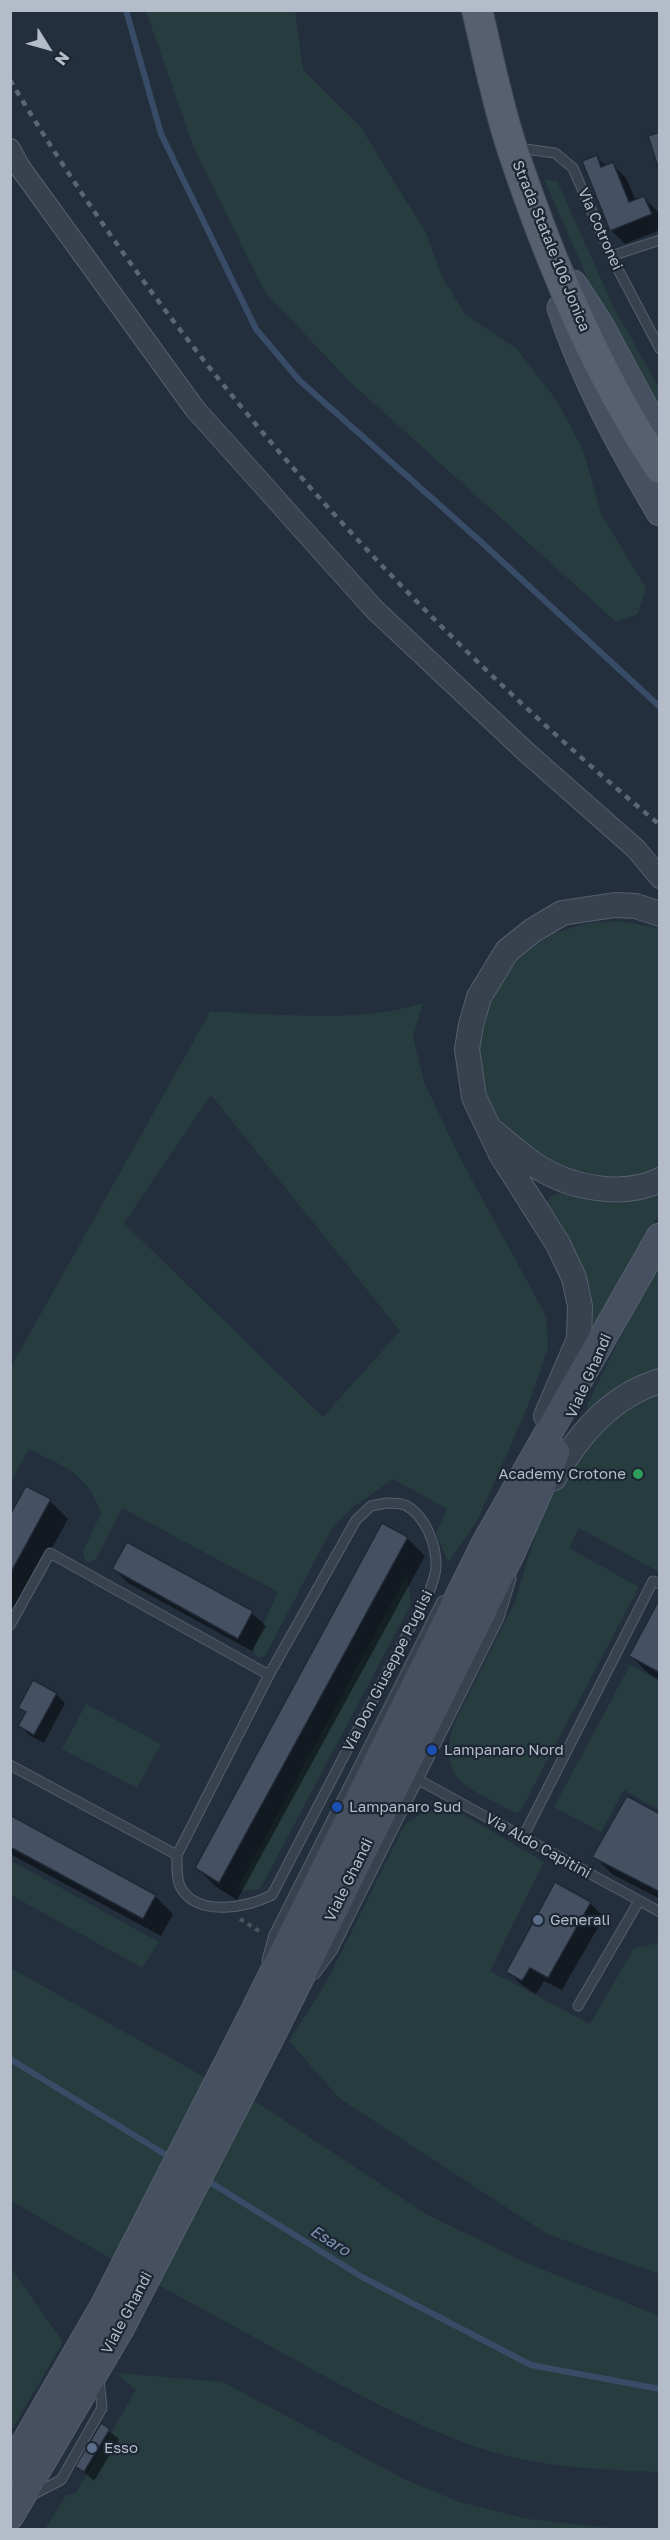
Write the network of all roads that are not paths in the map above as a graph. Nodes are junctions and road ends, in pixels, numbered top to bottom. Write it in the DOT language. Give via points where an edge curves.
graph roads {
  1 [pos="477,10"];
  2 [pos="512,147"];
  3 [pos="10,149"];
  4 [pos="660,240"];
  5 [pos="552,253"];
  6 [pos="611,256"];
  7 [pos="660,349"];
  8 [pos="660,437"];
  9 [pos="660,468"];
  10 [pos="660,512"];
  11 [pos="660,878"];
  12 [pos="660,914"];
  13 [pos="491,1130"];
  14 [pos="660,1180"];
  15 [pos="660,1237"];
  16 [pos="612,1324"];
  17 [pos="660,1381"];
  18 [pos="485,1544"];
  19 [pos="511,1553"];
  20 [pos="458,1575"];
  21 [pos="660,1584"];
  22 [pos="446,1592"];
  23 [pos="10,1625"];
  24 [pos="269,1676"];
  25 [pos="344,1760"];
  26 [pos="10,1765"];
  27 [pos="358,1768"];
  28 [pos="417,1779"];
  29 [pos="523,1838"];
  30 [pos="177,1855"];
  31 [pos="639,1900"];
  32 [pos="660,1912"];
  33 [pos="578,2006"];
  34 [pos="254,2012"];
  35 [pos="268,2042"];
  36 [pos="10,2469"];
  37 [pos="15,2509"];
  1 -- 2 [label="main road, Strada Statale 106 Jonica"];
  2 -- 5 [label="main road, Strada Statale 106 Jonica"];
  2 -- 6 [label="lane, Via Cotronei" via="555,153 573,168"];
  3 -- 11 [label="street" via="195,409 374,609 636,849"];
  4 -- 6 [label="lane"];
  5 -- 8 [label="main road" via="599,324"];
  5 -- 9 [label="main road, Strada Statale 106 Jonica" via="597,358"];
  5 -- 10 [label="main road" via="560,303 576,352 603,410"];
  6 -- 7 [label="lane, Via Cotronei"];
  12 -- 13 [label="street" via="636,906 615,905 562,913 532,930 507,951 478,997 467,1049 474,1098"];
  13 -- 14 [label="street" via="537,1167 565,1180 598,1188 626,1189"];
  13 -- 18 [label="street" via="501,1154 558,1244 574,1278 580,1305 579,1340"];
  15 -- 16 [label="main road"];
  16 -- 18 [label="main road, Viale Ghandi"];
  16 -- 19 [label="main road, Viale Ghandi"];
  17 -- 19 [label="street" via="621,1400 577,1439"];
  18 -- 20 [label="lane"];
  18 -- 34 [label="main road, Viale Ghandi"];
  19 -- 28 [label="lane" via="512,1575 499,1618"];
  19 -- 35 [label="main road, Viale Ghandi"];
  21 -- 29 [label="lane" via="653,1581"];
  22 -- 27 [label="lane"];
  23 -- 24 [label="lane" via="50,1553"];
  24 -- 25 [label="lane, Via Don Giuseppe Puglisi" via="356,1520 371,1506 386,1503 403,1504 416,1513 433,1546 436,1567 430,1590"];
  24 -- 30 [label="lane, Via Don Giuseppe Puglisi"];
  25 -- 27 [label="lane"];
  25 -- 30 [label="lane, Via Don Giuseppe Puglisi" via="272,1895 253,1904 229,1908 198,1902 181,1888"];
  26 -- 30 [label="lane"];
  27 -- 34 [label="lane" via="274,1935"];
  28 -- 29 [label="lane, Via Aldo Capitini"];
  28 -- 35 [label="lane" via="332,1950"];
  29 -- 31 [label="lane, Via Aldo Capitini"];
  31 -- 32 [label="lane, Via Aldo Capitini"];
  31 -- 33 [label="lane"];
  34 -- 36 [label="main road, Viale Ghandi" via="104,2306"];
  35 -- 37 [label="main road, Viale Ghandi" via="120,2329"];
}
